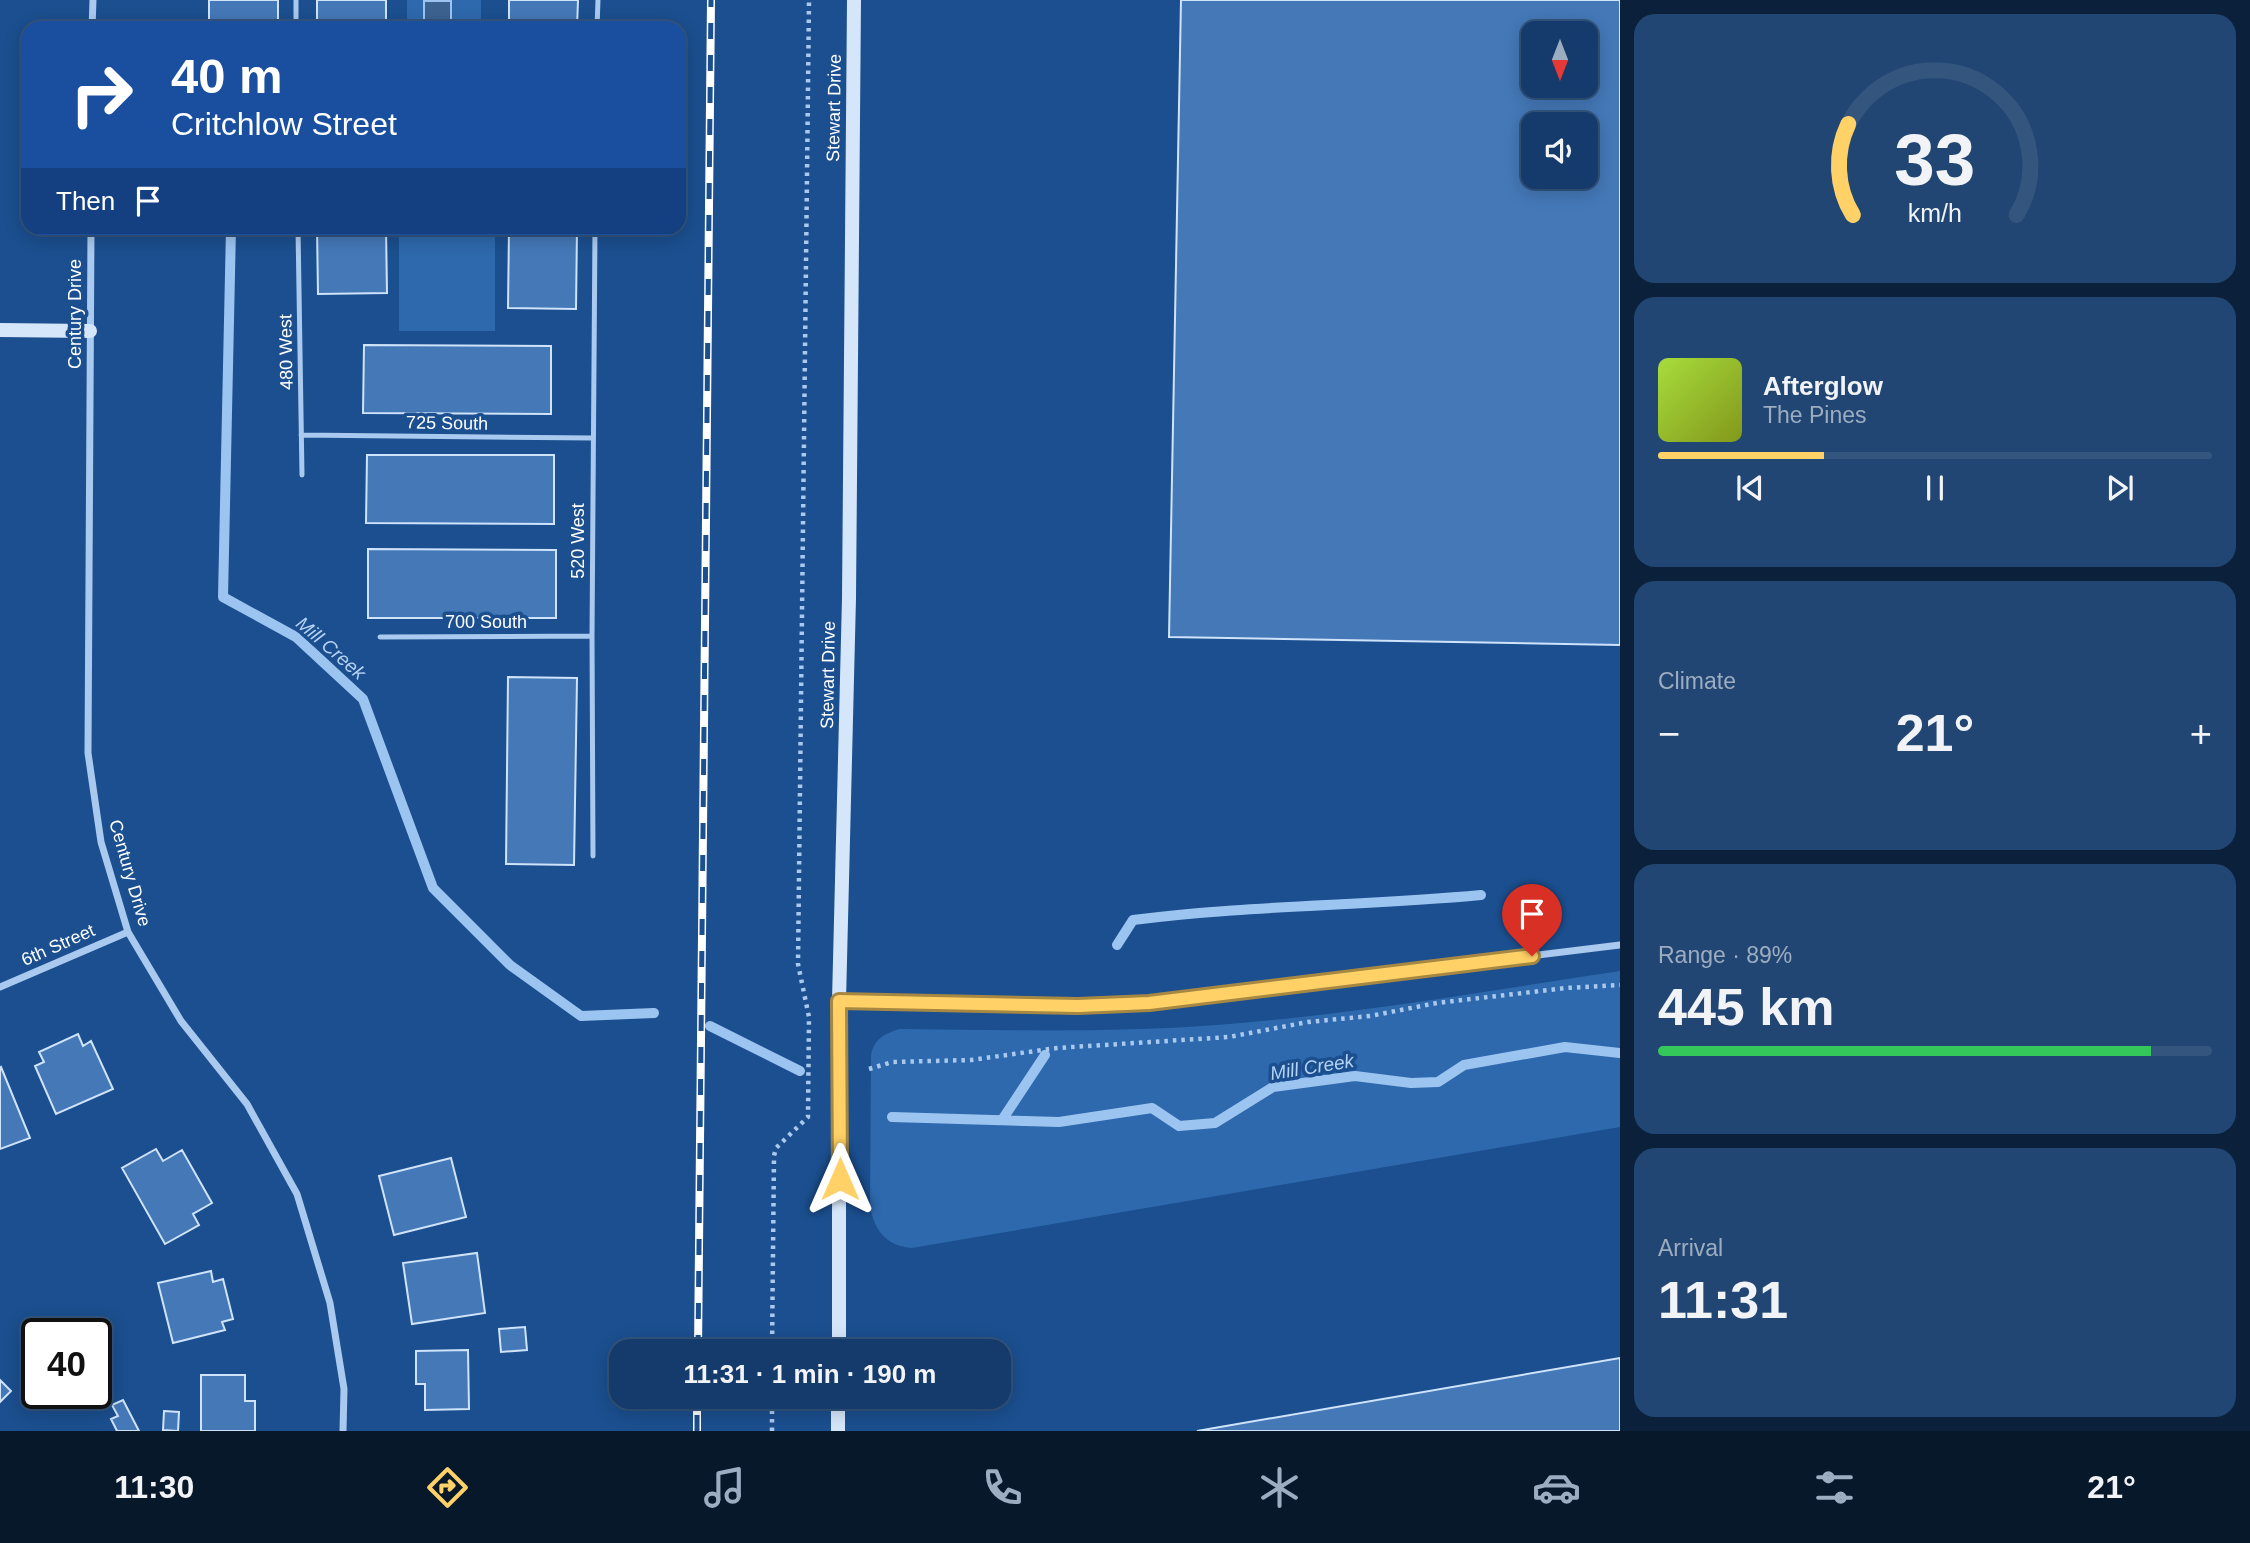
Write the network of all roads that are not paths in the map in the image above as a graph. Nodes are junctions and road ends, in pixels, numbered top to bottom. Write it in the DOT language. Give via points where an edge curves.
graph roads {
  1 [pos="93,0"];
  2 [pos="296,0"];
  3 [pos="598,0"];
  4 [pos="854,0"];
  5 [pos="93,21"];
  6 [pos="296,21"];
  7 [pos="597,21"];
  8 [pos="91,235"];
  9 [pos="299,235"];
  10 [pos="595,235"];
  11 [pos="0,330"];
  12 [pos="90,331"];
  13 [pos="301,435"];
  14 [pos="593,438"];
  15 [pos="302,475"];
  16 [pos="592,636"];
  17 [pos="380,637"];
  18 [pos="593,856"];
  19 [pos="128,932"];
  20 [pos="1620,945"];
  21 [pos="0,987"];
  22 [pos="839,1001"];
  23 [pos="839,1339"];
  24 [pos="838,1409"];
  25 [pos="342,1431"];
  26 [pos="838,1431"];
  1 -- 5 [label="street"];
  2 -- 6 [label="lane"];
  3 -- 7 [label="lane"];
  4 -- 22 [label="street, Stewart Drive" via="849,598"];
  8 -- 12 [label="street, Century Drive"];
  9 -- 13 [label="lane, 480 West"];
  10 -- 14 [label="lane, 520 West"];
  11 -- 12 [label="street"];
  12 -- 19 [label="street, Century Drive" via="88,753 101,842"];
  13 -- 14 [label="lane, 725 South"];
  13 -- 15 [label="lane, 480 West"];
  14 -- 16 [label="lane, 520 West"];
  16 -- 17 [label="lane, 700 South"];
  16 -- 18 [label="lane, 520 West"];
  19 -- 21 [label="street, 6th Street"];
  19 -- 25 [label="street, Century Drive" via="181,1021 247,1104 297,1194 330,1303 344,1389"];
  20 -- 22 [label="street" via="1149,1003"];
  22 -- 23 [label="street, Stewart Drive"];
  24 -- 26 [label="street"];
}
